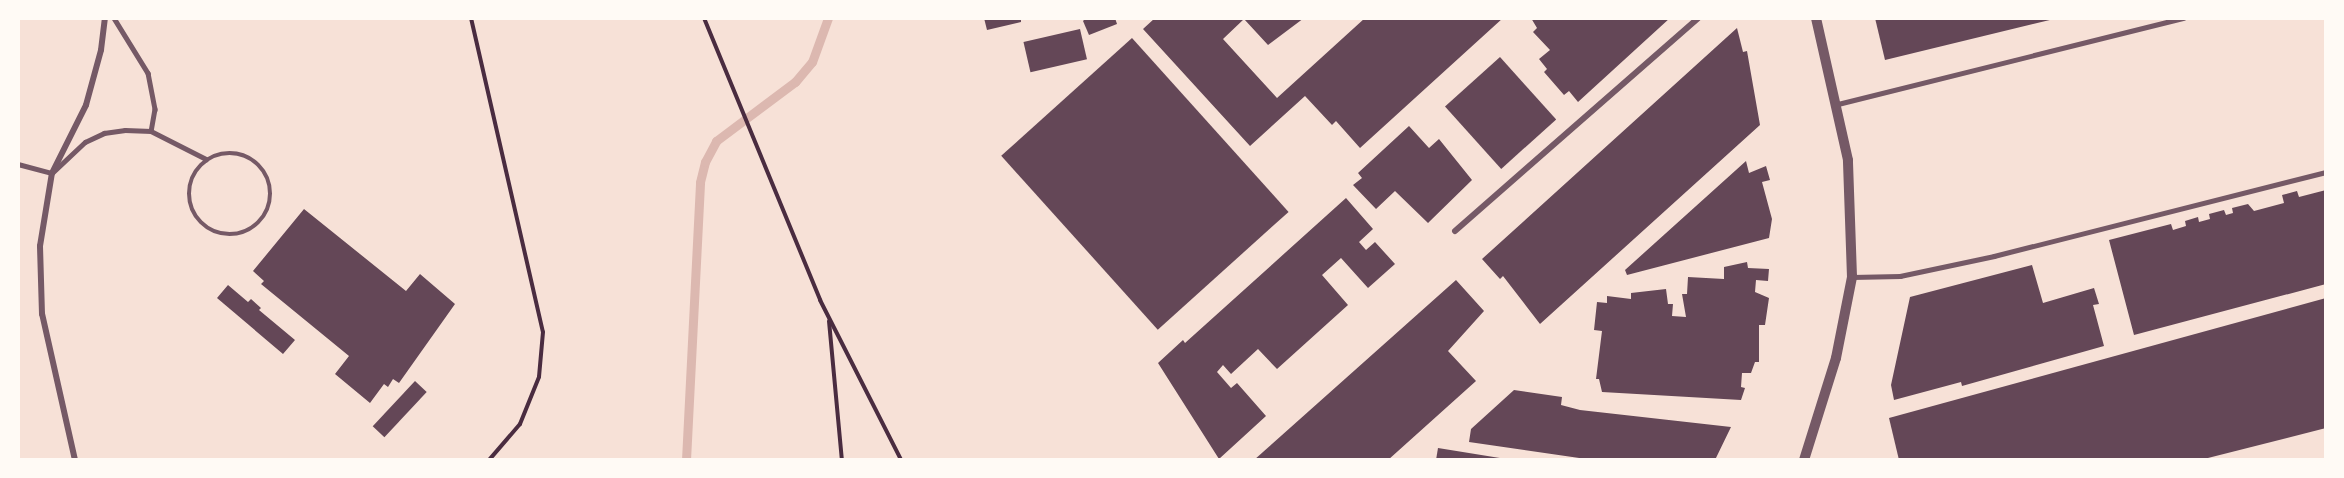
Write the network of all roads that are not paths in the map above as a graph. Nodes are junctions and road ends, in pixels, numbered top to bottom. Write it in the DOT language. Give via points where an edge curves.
graph roads {
  1 [pos="105,18"];
  2 [pos="114,18"];
  3 [pos="1698,18"];
  4 [pos="1816,18"];
  5 [pos="2183,18"];
  6 [pos="1838,104"];
  7 [pos="151,131"];
  8 [pos="206,159"];
  9 [pos="18,164"];
  10 [pos="2326,172"];
  11 [pos="52,173"];
  12 [pos="1455,231"];
  13 [pos="1852,277"];
  14 [pos="75,460"];
  15 [pos="1804,460"];
  1 -- 11 [label="street" via="86,105"];
  2 -- 7 [label="lane" via="148,73 155,109"];
  3 -- 12 [label="street"];
  4 -- 6 [label="street"];
  5 -- 6 [label="lane"];
  6 -- 13 [label="street" via="1848,160"];
  7 -- 8 [label="lane"];
  7 -- 11 [label="lane" via="104,133 85,142"];
  8 -- 8 [label="lane" via="196,168 189,187 190,206 196,218 205,227 230,235 256,225 270,201 266,174 246,156 232,152"];
  9 -- 11 [label="lane"];
  10 -- 13 [label="lane" via="1971,261 1900,276"];
  11 -- 14 [label="street" via="40,246 42,314"];
  13 -- 15 [label="street" via="1833,369"];
}
